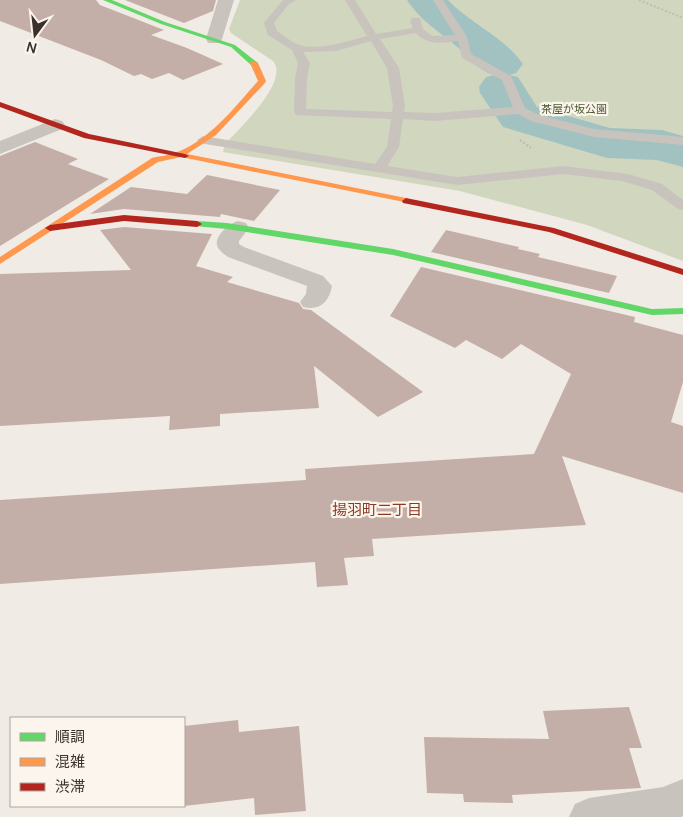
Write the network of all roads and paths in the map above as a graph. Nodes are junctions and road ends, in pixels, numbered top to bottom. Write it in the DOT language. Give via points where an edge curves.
graph roads {
  1 [pos="106,0"];
  2 [pos="226,0"];
  3 [pos="291,0"];
  4 [pos="350,0"];
  5 [pos="438,0"];
  6 [pos="639,0"];
  7 [pos="417,18"];
  8 [pos="683,18"];
  9 [pos="418,30"];
  10 [pos="375,37"];
  11 [pos="462,37"];
  12 [pos="214,39"];
  13 [pos="296,48"];
  14 [pos="0,104"];
  15 [pos="520,110"];
  16 [pos="398,116"];
  17 [pos="55,125"];
  18 [pos="203,140"];
  19 [pos="683,141"];
  20 [pos="0,148"];
  21 [pos="180,154"];
  22 [pos="379,168"];
  23 [pos="683,206"];
  24 [pos="50,228"];
  25 [pos="238,228"];
  26 [pos="0,261"];
  27 [pos="683,272"];
  28 [pos="312,302"];
  29 [pos="683,311"];
  30 [pos="683,797"];
  31 [pos="589,817"];
  1 -- 12 [label="street"];
  2 -- 12 [label="street"];
  3 -- 13 [label="lane" via="269,24 272,33"];
  4 -- 10 [label="lane"];
  5 -- 11 [label="lane"];
  6 -- 8 [label="path"];
  7 -- 9 [label="lane"];
  9 -- 10 [label="lane"];
  9 -- 11 [label="lane" via="428,39"];
  10 -- 13 [label="lane" via="336,48"];
  10 -- 16 [label="lane" via="393,68"];
  11 -- 15 [label="lane" via="466,56 507,78"];
  12 -- 18 [label="street" via="234,46 253,61 262,81"];
  13 -- 16 [label="lane" via="304,63 300,112"];
  14 -- 17 [label="street"];
  15 -- 16 [label="lane" via="435,117"];
  15 -- 19 [label="lane" via="535,118 594,133"];
  16 -- 22 [label="lane" via="393,147"];
  17 -- 20 [label="street"];
  17 -- 21 [label="street" via="87,136"];
  18 -- 21 [label="street"];
  18 -- 22 [label="lane"];
  21 -- 24 [label="street" via="156,160"];
  21 -- 27 [label="street" via="551,230"];
  22 -- 23 [label="lane" via="457,181 563,170 623,177 657,187"];
  24 -- 25 [label="street" via="124,218"];
  24 -- 26 [label="street"];
  25 -- 28 [label="street" via="228,240 228,246 236,252 315,281 320,286"];
  25 -- 29 [label="street" via="393,252 652,312"];
  30 -- 31 [label="street" via="665,805"];
}
